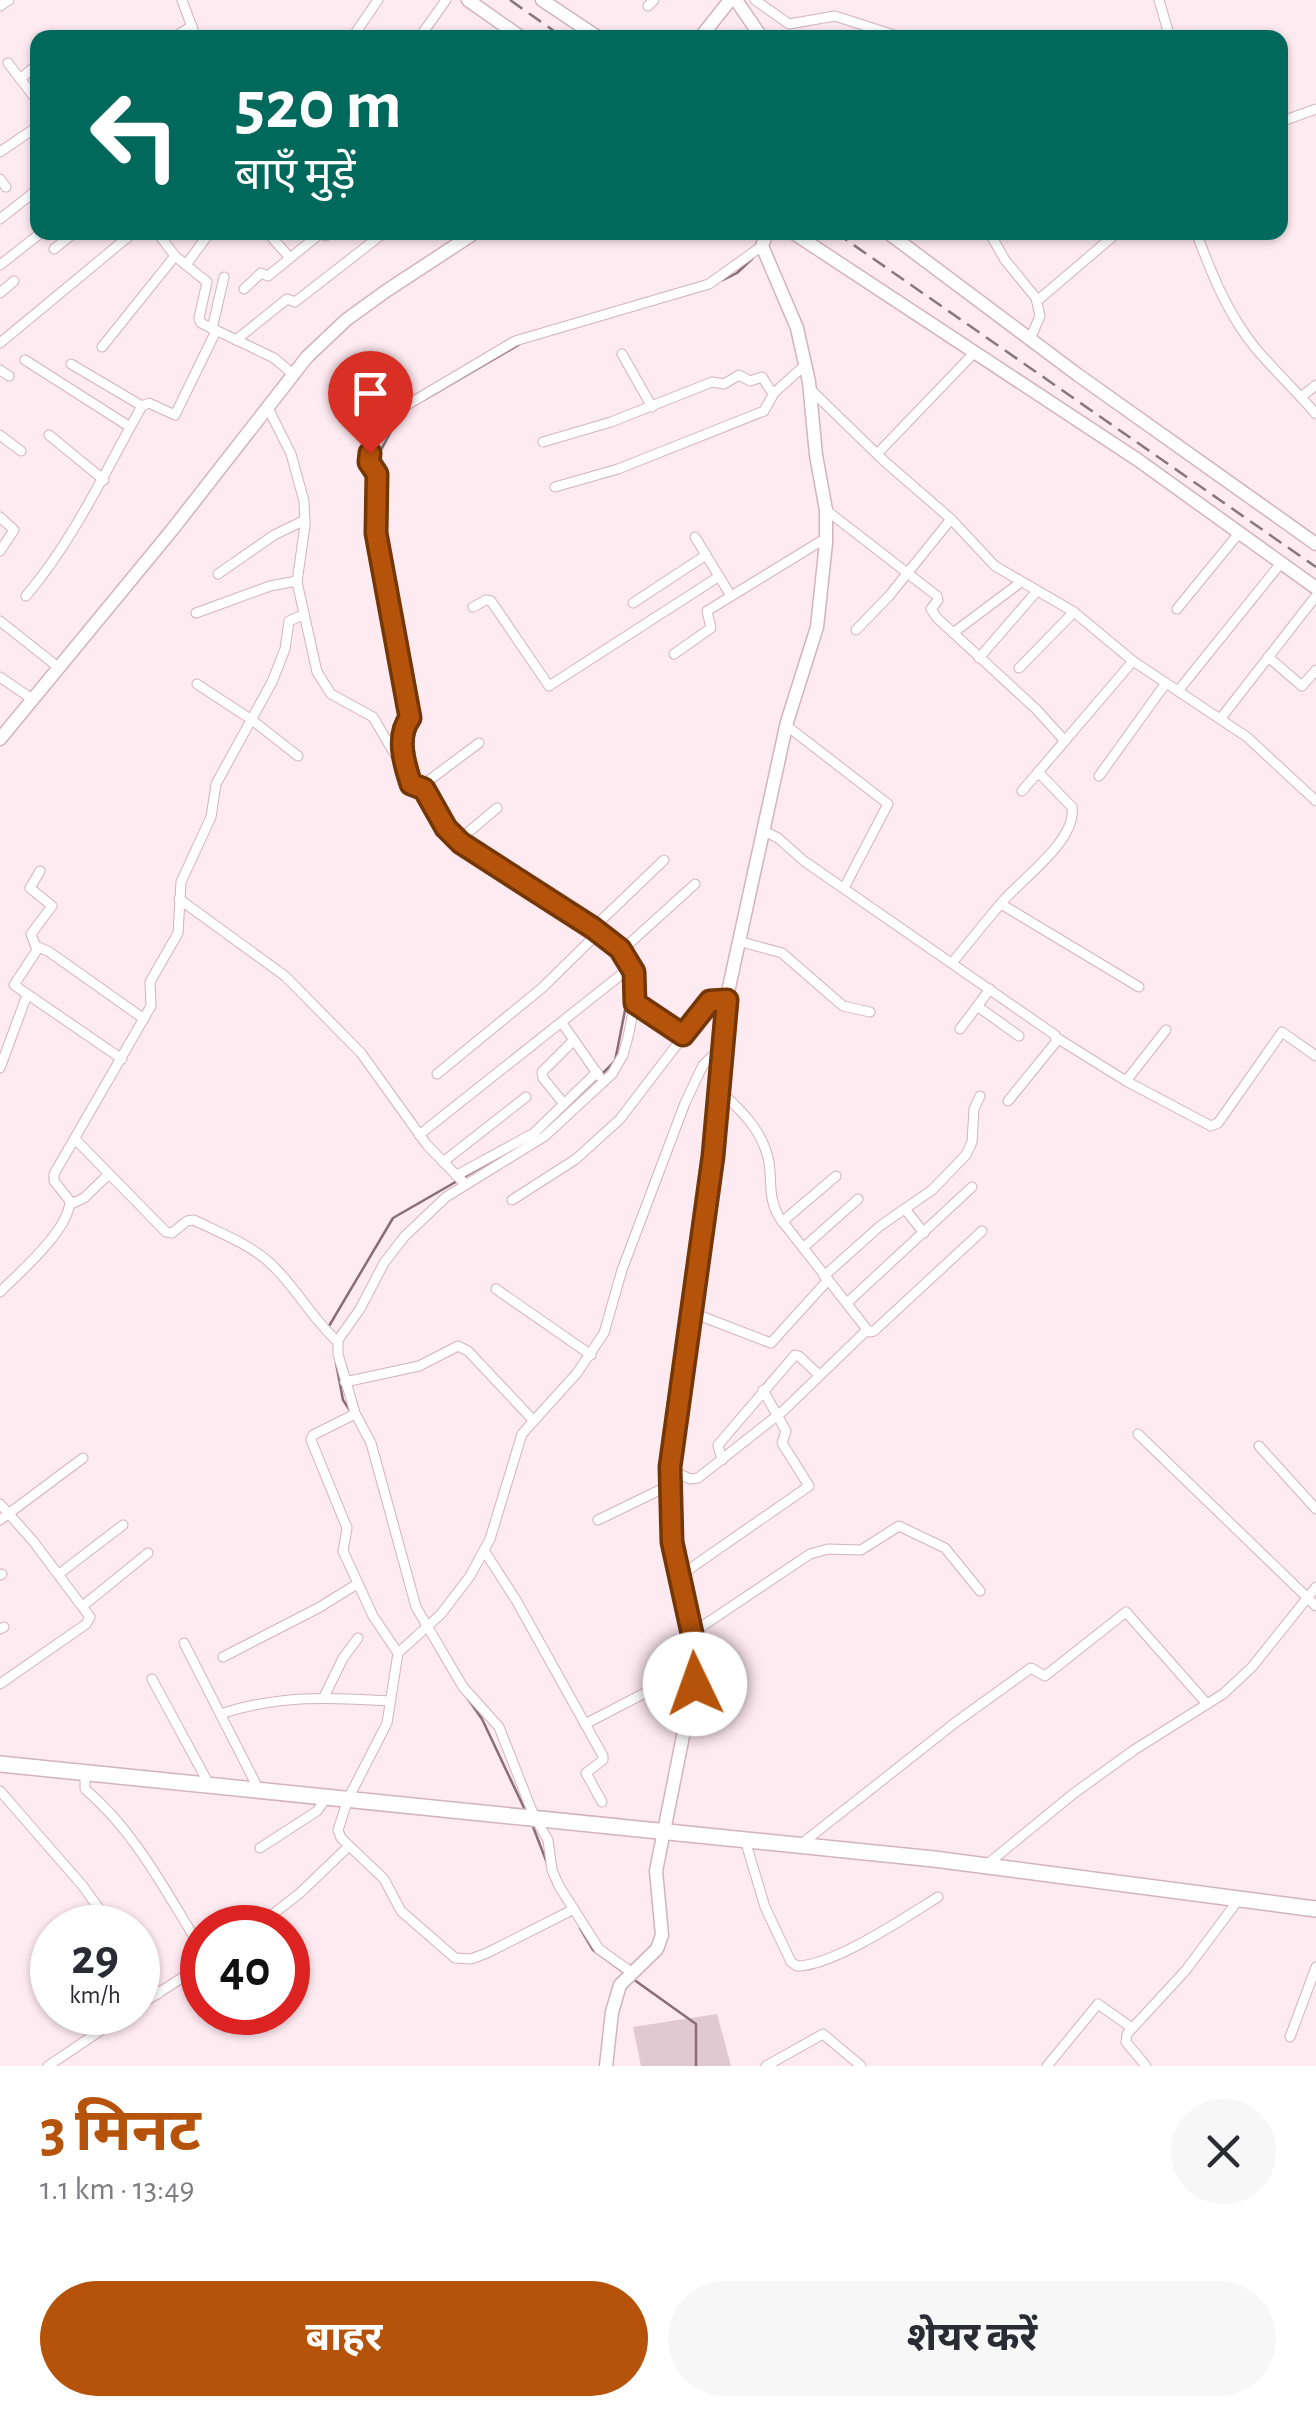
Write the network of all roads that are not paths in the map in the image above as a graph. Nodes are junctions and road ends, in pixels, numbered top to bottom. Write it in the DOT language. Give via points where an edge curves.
graph roads {
  1 [pos="10,0"];
  2 [pos="182,0"];
  3 [pos="378,0"];
  4 [pos="446,0"];
  5 [pos="468,0"];
  6 [pos="542,0"];
  7 [pos="733,0"];
  8 [pos="755,0"];
  9 [pos="1158,0"];
  10 [pos="0,6"];
  11 [pos="192,26"];
  12 [pos="186,30"];
  13 [pos="193,30"];
  14 [pos="357,30"];
  15 [pos="425,30"];
  16 [pos="511,30"];
  17 [pos="587,30"];
  18 [pos="707,30"];
  19 [pos="756,30"];
  20 [pos="878,30"];
  21 [pos="1167,30"];
  22 [pos="8,63"];
  23 [pos="30,71"];
  24 [pos="20,79"];
  25 [pos="30,92"];
  26 [pos="1316,108"];
  27 [pos="1288,119"];
  28 [pos="30,131"];
  29 [pos="0,152"];
  30 [pos="30,195"];
  31 [pos="0,219"];
  32 [pos="32,240"];
  33 [pos="65,240"];
  34 [pos="124,240"];
  35 [pos="165,240"];
  36 [pos="204,240"];
  37 [pos="274,240"];
  38 [pos="312,240"];
  39 [pos="373,240"];
  40 [pos="464,240"];
  41 [pos="763,240"];
  42 [pos="764,240"];
  43 [pos="804,240"];
  44 [pos="898,240"];
  45 [pos="994,240"];
  46 [pos="1109,240"];
  47 [pos="1199,240"];
  48 [pos="54,249"];
  49 [pos="175,256"];
  50 [pos="290,258"];
  51 [pos="0,265"];
  52 [pos="186,265"];
  53 [pos="224,277"];
  54 [pos="14,281"];
  55 [pos="244,288"];
  56 [pos="0,292"];
  57 [pos="1037,301"];
  58 [pos="214,330"];
  59 [pos="1030,338"];
  60 [pos="236,340"];
  61 [pos="0,342"];
  62 [pos="102,347"];
  63 [pos="622,354"];
  64 [pos="974,354"];
  65 [pos="25,360"];
  66 [pos="71,364"];
  67 [pos="805,365"];
  68 [pos="294,374"];
  69 [pos="1316,385"];
  70 [pos="810,389"];
  71 [pos="773,394"];
  72 [pos="1301,397"];
  73 [pos="142,406"];
  74 [pos="652,407"];
  75 [pos="268,408"];
  76 [pos="1316,414"];
  77 [pos="130,428"];
  78 [pos="0,435"];
  79 [pos="49,435"];
  80 [pos="543,442"];
  81 [pos="20,450"];
  82 [pos="877,454"];
  83 [pos="104,480"];
  84 [pos="555,486"];
  85 [pos="826,510"];
  86 [pos="0,517"];
  87 [pos="951,519"];
  88 [pos="305,520"];
  89 [pos="1239,533"];
  90 [pos="695,537"];
  91 [pos="826,538"];
  92 [pos="1316,544"];
  93 [pos="0,551"];
  94 [pos="706,555"];
  95 [pos="1281,563"];
  96 [pos="218,574"];
  97 [pos="907,574"];
  98 [pos="718,576"];
  99 [pos="297,580"];
  100 [pos="1021,582"];
  101 [pos="1037,591"];
  102 [pos="1316,592"];
  103 [pos="26,596"];
  104 [pos="730,596"];
  105 [pos="632,602"];
  106 [pos="473,607"];
  107 [pos="1177,609"];
  108 [pos="1074,612"];
  109 [pos="196,613"];
  110 [pos="303,615"];
  111 [pos="0,621"];
  112 [pos="856,630"];
  113 [pos="953,634"];
  114 [pos="674,654"];
  115 [pos="979,658"];
  116 [pos="1268,658"];
  117 [pos="1133,660"];
  118 [pos="58,668"];
  119 [pos="1019,668"];
  120 [pos="1316,670"];
  121 [pos="0,676"];
  122 [pos="1166,683"];
  123 [pos="197,684"];
  124 [pos="1178,691"];
  125 [pos="32,699"];
  126 [pos="1221,718"];
  127 [pos="252,720"];
  128 [pos="787,726"];
  129 [pos="0,739"];
  130 [pos="1065,742"];
  131 [pos="479,743"];
  132 [pos="298,756"];
  133 [pos="1038,772"];
  134 [pos="1098,776"];
  135 [pos="417,785"];
  136 [pos="1022,791"];
  137 [pos="1316,801"];
  138 [pos="498,808"];
  139 [pos="762,830"];
  140 [pos="458,840"];
  141 [pos="664,860"];
  142 [pos="40,871"];
  143 [pos="694,884"];
  144 [pos="845,886"];
  145 [pos="179,899"];
  146 [pos="1001,904"];
  147 [pos="596,933"];
  148 [pos="738,941"];
  149 [pos="38,947"];
  150 [pos="621,951"];
  151 [pos="952,962"];
  152 [pos="630,967"];
  153 [pos="1139,987"];
  154 [pos="990,988"];
  155 [pos="28,995"];
  156 [pos="727,1000"];
  157 [pos="635,1003"];
  158 [pos="977,1006"];
  159 [pos="870,1012"];
  160 [pos="144,1018"];
  161 [pos="562,1023"];
  162 [pos="960,1029"];
  163 [pos="1166,1030"];
  164 [pos="683,1035"];
  165 [pos="1019,1036"];
  166 [pos="1056,1038"];
  167 [pos="574,1040"];
  168 [pos="721,1048"];
  169 [pos="1316,1056"];
  170 [pos="122,1059"];
  171 [pos="0,1068"];
  172 [pos="437,1074"];
  173 [pos="600,1077"];
  174 [pos="1126,1080"];
  175 [pos="719,1090"];
  176 [pos="980,1096"];
  177 [pos="526,1097"];
  178 [pos="1008,1100"];
  179 [pos="564,1104"];
  180 [pos="419,1135"];
  181 [pos="76,1140"];
  182 [pos="443,1162"];
  183 [pos="108,1174"];
  184 [pos="836,1176"];
  185 [pos="461,1180"];
  186 [pos="972,1187"];
  187 [pos="858,1199"];
  188 [pos="512,1200"];
  189 [pos="71,1204"];
  190 [pos="905,1209"];
  191 [pos="782,1222"];
  192 [pos="982,1231"];
  193 [pos="924,1233"];
  194 [pos="803,1248"];
  195 [pos="826,1278"];
  196 [pos="496,1289"];
  197 [pos="0,1292"];
  198 [pos="847,1303"];
  199 [pos="693,1313"];
  200 [pos="867,1330"];
  201 [pos="334,1339"];
  202 [pos="591,1355"];
  203 [pos="819,1375"];
  204 [pos="345,1382"];
  205 [pos="763,1390"];
  206 [pos="778,1415"];
  207 [pos="352,1416"];
  208 [pos="534,1420"];
  209 [pos="1138,1434"];
  210 [pos="1259,1446"];
  211 [pos="83,1458"];
  212 [pos="722,1460"];
  213 [pos="670,1469"];
  214 [pos="670,1485"];
  215 [pos="0,1504"];
  216 [pos="1316,1509"];
  217 [pos="4,1517"];
  218 [pos="598,1520"];
  219 [pos="123,1524"];
  220 [pos="485,1552"];
  221 [pos="148,1553"];
  222 [pos="59,1574"];
  223 [pos="678,1577"];
  224 [pos="358,1584"];
  225 [pos="1316,1587"];
  226 [pos="980,1591"];
  227 [pos="1312,1602"];
  228 [pos="84,1605"];
  229 [pos="426,1627"];
  230 [pos="692,1633"];
  231 [pos="358,1638"];
  232 [pos="184,1644"];
  233 [pos="398,1653"];
  234 [pos="223,1657"];
  235 [pos="697,1666"];
  236 [pos="152,1679"];
  237 [pos="0,1684"];
  238 [pos="324,1697"];
  239 [pos="390,1701"];
  240 [pos="1207,1704"];
  241 [pos="220,1714"];
  242 [pos="585,1724"];
  243 [pos="0,1764"];
  244 [pos="85,1772"];
  245 [pos="210,1786"];
  246 [pos="259,1790"];
  247 [pos="0,1791"];
  248 [pos="327,1797"];
  249 [pos="348,1799"];
  250 [pos="602,1802"];
  251 [pos="528,1816"];
  252 [pos="662,1831"];
  253 [pos="745,1840"];
  254 [pos="350,1846"];
  255 [pos="800,1846"];
  256 [pos="260,1848"];
  257 [pos="985,1866"];
  258 [pos="938,1897"];
  259 [pos="1239,1899"];
  260 [pos="95,1905"];
  261 [pos="285,1905"];
  262 [pos="1316,1909"];
  263 [pos="571,1911"];
  264 [pos="180,1915"];
  265 [pos="1316,1968"];
  266 [pos="631,1972"];
  267 [pos="1132,2028"];
  268 [pos="94,2035"];
  269 [pos="1290,2038"];
  270 [pos="48,2066"];
  271 [pos="606,2066"];
  272 [pos="766,2066"];
  273 [pos="861,2066"];
  274 [pos="1046,2066"];
  275 [pos="1146,2066"];
  1 -- 10 [label="street"];
  2 -- 11 [label="street"];
  3 -- 14 [label="street"];
  4 -- 15 [label="street"];
  5 -- 16 [label="street"];
  6 -- 17 [label="street"];
  7 -- 18 [label="street"];
  7 -- 19 [label="street"];
  8 -- 20 [label="street" via="789,24 835,16"];
  9 -- 21 [label="street"];
  11 -- 12 [label="street"];
  11 -- 13 [label="street"];
  22 -- 24 [label="street"];
  23 -- 24 [label="street"];
  24 -- 25 [label="street"];
  26 -- 27 [label="street"];
  28 -- 29 [label="street"];
  30 -- 31 [label="street"];
  32 -- 51 [label="street"];
  33 -- 48 [label="street"];
  34 -- 61 [label="street"];
  35 -- 49 [label="street"];
  36 -- 52 [label="street"];
  37 -- 50 [label="street"];
  38 -- 50 [label="street"];
  39 -- 60 [label="street"];
  40 -- 68 [label="street" via="346,320"];
  41 -- 135 [label="street" via="709,284 514,342 388,422 370,453 374,522 407,724 401,737"];
  42 -- 67 [label="street"];
  43 -- 64 [label="street"];
  44 -- 59 [label="street"];
  45 -- 57 [label="street"];
  46 -- 57 [label="street"];
  47 -- 72 [label="street" via="1238,323"];
  49 -- 52 [label="street"];
  49 -- 62 [label="street"];
  50 -- 55 [label="street"];
  52 -- 58 [label="street" via="208,284 199,318"];
  53 -- 58 [label="street"];
  54 -- 56 [label="street"];
  57 -- 59 [label="street" via="1040,316"];
  58 -- 60 [label="street"];
  58 -- 73 [label="street" via="176,415"];
  59 -- 92 [label="street"];
  60 -- 68 [label="street"];
  63 -- 74 [label="street"];
  64 -- 82 [label="street"];
  64 -- 89 [label="street"];
  65 -- 77 [label="street"];
  66 -- 73 [label="street"];
  67 -- 70 [label="street"];
  67 -- 71 [label="street"];
  68 -- 75 [label="street"];
  69 -- 72 [label="street"];
  70 -- 82 [label="street"];
  70 -- 85 [label="street"];
  71 -- 74 [label="street" via="762,377 739,376"];
  71 -- 84 [label="street" via="764,411 707,436"];
  72 -- 76 [label="street"];
  73 -- 77 [label="street"];
  74 -- 80 [label="street"];
  75 -- 88 [label="street" via="290,454"];
  75 -- 118 [label="street"];
  77 -- 83 [label="street"];
  78 -- 81 [label="street"];
  79 -- 83 [label="street"];
  82 -- 87 [label="street"];
  83 -- 103 [label="street"];
  85 -- 91 [label="street"];
  85 -- 97 [label="street"];
  86 -- 93 [label="street" via="14,530"];
  87 -- 97 [label="street"];
  87 -- 100 [label="street" via="990,562"];
  88 -- 96 [label="street"];
  88 -- 99 [label="street"];
  89 -- 95 [label="street"];
  89 -- 107 [label="street"];
  90 -- 94 [label="street"];
  91 -- 104 [label="street"];
  91 -- 128 [label="street" via="817,628"];
  94 -- 98 [label="street"];
  94 -- 105 [label="street"];
  95 -- 102 [label="street"];
  95 -- 124 [label="street"];
  97 -- 112 [label="street"];
  97 -- 113 [label="street" via="938,598 932,611"];
  98 -- 104 [label="street"];
  98 -- 106 [label="street" via="549,686 490,600"];
  99 -- 109 [label="street"];
  99 -- 110 [label="street"];
  100 -- 101 [label="street"];
  100 -- 113 [label="street"];
  101 -- 108 [label="street"];
  101 -- 115 [label="street"];
  102 -- 116 [label="street"];
  104 -- 114 [label="street" via="706,613 711,628"];
  108 -- 117 [label="street"];
  108 -- 119 [label="street"];
  110 -- 127 [label="street" via="289,621 282,659"];
  110 -- 135 [label="street" via="327,690 372,717"];
  111 -- 118 [label="street"];
  113 -- 115 [label="street"];
  115 -- 130 [label="street"];
  116 -- 120 [label="street" via="1302,686"];
  116 -- 126 [label="street"];
  117 -- 122 [label="street"];
  117 -- 130 [label="street"];
  118 -- 125 [label="street"];
  121 -- 125 [label="street"];
  122 -- 124 [label="street"];
  122 -- 134 [label="street"];
  123 -- 127 [label="street"];
  124 -- 126 [label="street"];
  125 -- 129 [label="street"];
  126 -- 137 [label="street"];
  127 -- 132 [label="street"];
  127 -- 145 [label="street" via="217,780 211,817"];
  128 -- 139 [label="street"];
  128 -- 144 [label="street" via="888,804"];
  130 -- 133 [label="street"];
  131 -- 135 [label="street"];
  133 -- 136 [label="street"];
  133 -- 146 [label="street" via="1072,807 1071,822"];
  135 -- 140 [label="street"];
  138 -- 140 [label="street"];
  139 -- 144 [label="street"];
  139 -- 148 [label="street"];
  140 -- 147 [label="street"];
  141 -- 147 [label="street"];
  142 -- 149 [label="street" via="30,888 52,904 30,936"];
  143 -- 150 [label="street"];
  144 -- 151 [label="street"];
  145 -- 160 [label="street" via="177,936 150,982 152,1003"];
  145 -- 180 [label="street" via="285,976 361,1053"];
  146 -- 151 [label="street"];
  146 -- 153 [label="street"];
  147 -- 150 [label="street"];
  147 -- 172 [label="street" via="553,978"];
  148 -- 156 [label="street"];
  148 -- 159 [label="street" via="782,953 843,1006"];
  149 -- 155 [label="street" via="14,983"];
  149 -- 160 [label="street"];
  150 -- 152 [label="street"];
  151 -- 154 [label="street"];
  152 -- 157 [label="street"];
  152 -- 161 [label="street"];
  154 -- 158 [label="street"];
  154 -- 166 [label="street"];
  155 -- 170 [label="street"];
  155 -- 171 [label="street"];
  156 -- 164 [label="street" via="710,1001"];
  156 -- 168 [label="street"];
  157 -- 164 [label="street"];
  157 -- 173 [label="street" via="623,1055"];
  158 -- 162 [label="street"];
  158 -- 165 [label="street"];
  160 -- 170 [label="street"];
  161 -- 167 [label="street"];
  161 -- 180 [label="street"];
  163 -- 174 [label="street"];
  164 -- 188 [label="street" via="620,1119 576,1159"];
  166 -- 174 [label="street"];
  166 -- 178 [label="street"];
  167 -- 173 [label="street"];
  167 -- 179 [label="street" via="542,1072"];
  168 -- 175 [label="street"];
  168 -- 202 [label="street" via="703,1065 685,1104"];
  169 -- 174 [label="street" via="1282,1032 1216,1126"];
  170 -- 181 [label="street"];
  173 -- 179 [label="street"];
  173 -- 185 [label="street" via="545,1136"];
  175 -- 191 [label="street" via="757,1130 769,1162 770,1200"];
  175 -- 199 [label="street"];
  176 -- 190 [label="street" via="966,1155"];
  177 -- 182 [label="street"];
  179 -- 185 [label="street" via="534,1133"];
  180 -- 182 [label="street"];
  181 -- 183 [label="street"];
  181 -- 189 [label="street" via="54,1178"];
  182 -- 185 [label="street"];
  183 -- 189 [label="street"];
  183 -- 201 [label="street" via="166,1232 191,1220 265,1259"];
  184 -- 191 [label="street"];
  185 -- 201 [label="street" via="392,1252"];
  186 -- 193 [label="street"];
  187 -- 194 [label="street"];
  189 -- 197 [label="street" via="46,1244"];
  190 -- 193 [label="street"];
  190 -- 195 [label="street"];
  191 -- 194 [label="street"];
  192 -- 200 [label="street" via="874,1331"];
  193 -- 198 [label="street"];
  194 -- 195 [label="street"];
  195 -- 198 [label="street"];
  195 -- 199 [label="street" via="770,1343"];
  196 -- 202 [label="street"];
  198 -- 200 [label="street"];
  199 -- 213 [label="street"];
  200 -- 203 [label="street"];
  201 -- 204 [label="street"];
  202 -- 208 [label="street"];
  203 -- 205 [label="street" via="796,1354"];
  203 -- 206 [label="street"];
  204 -- 207 [label="street"];
  204 -- 208 [label="street" via="419,1366 458,1346"];
  205 -- 206 [label="street"];
  205 -- 212 [label="street" via="718,1445"];
  206 -- 212 [label="street"];
  206 -- 223 [label="street" via="786,1432 782,1443 808,1487"];
  207 -- 224 [label="street" via="311,1440 346,1528 343,1551"];
  207 -- 229 [label="street" via="372,1443"];
  208 -- 220 [label="street" via="516,1446"];
  209 -- 227 [label="street"];
  210 -- 216 [label="street"];
  211 -- 217 [label="street"];
  212 -- 213 [label="street" via="694,1480"];
  213 -- 214 [label="street"];
  214 -- 218 [label="street"];
  214 -- 223 [label="street"];
  215 -- 217 [label="street"];
  217 -- 222 [label="street"];
  219 -- 222 [label="street"];
  220 -- 229 [label="street"];
  220 -- 242 [label="street"];
  221 -- 228 [label="street"];
  222 -- 228 [label="street"];
  223 -- 230 [label="street"];
  224 -- 233 [label="street"];
  224 -- 234 [label="street"];
  225 -- 227 [label="street"];
  226 -- 230 [label="street" via="945,1548 898,1526 861,1550 810,1554"];
  227 -- 240 [label="street"];
  228 -- 237 [label="street" via="88,1622"];
  229 -- 233 [label="street"];
  229 -- 251 [label="street" via="463,1688 499,1727"];
  230 -- 235 [label="street"];
  231 -- 238 [label="street"];
  232 -- 241 [label="street"];
  233 -- 239 [label="street"];
  235 -- 242 [label="street"];
  235 -- 252 [label="street"];
  236 -- 245 [label="street"];
  238 -- 239 [label="street"];
  238 -- 241 [label="street" via="263,1701"];
  239 -- 249 [label="street" via="383,1733"];
  240 -- 255 [label="street" via="1126,1612 1045,1676 1031,1668"];
  240 -- 257 [label="street" via="1073,1794"];
  241 -- 246 [label="street"];
  242 -- 250 [label="street" via="604,1758 586,1773"];
  243 -- 244 [label="main road"];
  244 -- 245 [label="main road"];
  244 -- 264 [label="street" via="85,1789 133,1839"];
  245 -- 246 [label="main road"];
  246 -- 248 [label="main road"];
  247 -- 260 [label="street"];
  248 -- 249 [label="main road"];
  248 -- 256 [label="street"];
  249 -- 251 [label="main road"];
  249 -- 254 [label="street" via="338,1830"];
  251 -- 252 [label="main road"];
  251 -- 263 [label="street" via="549,1842 554,1879"];
  252 -- 253 [label="main road"];
  252 -- 266 [label="street" via="656,1870 661,1943"];
  253 -- 255 [label="main road"];
  253 -- 258 [label="street" via="766,1907 797,1966 890,1927"];
  254 -- 261 [label="street"];
  254 -- 263 [label="street" via="384,1879 401,1911 455,1958 477,1957"];
  255 -- 257 [label="main road"];
  257 -- 259 [label="main road"];
  259 -- 262 [label="main road"];
  259 -- 267 [label="street"];
  263 -- 266 [label="street" via="599,1949"];
  265 -- 269 [label="street"];
  266 -- 271 [label="street" via="612,2012"];
  267 -- 274 [label="street" via="1098,2004"];
  267 -- 275 [label="street" via="1126,2042"];
  268 -- 270 [label="street"];
  272 -- 273 [label="street" via="823,2034"];
}
